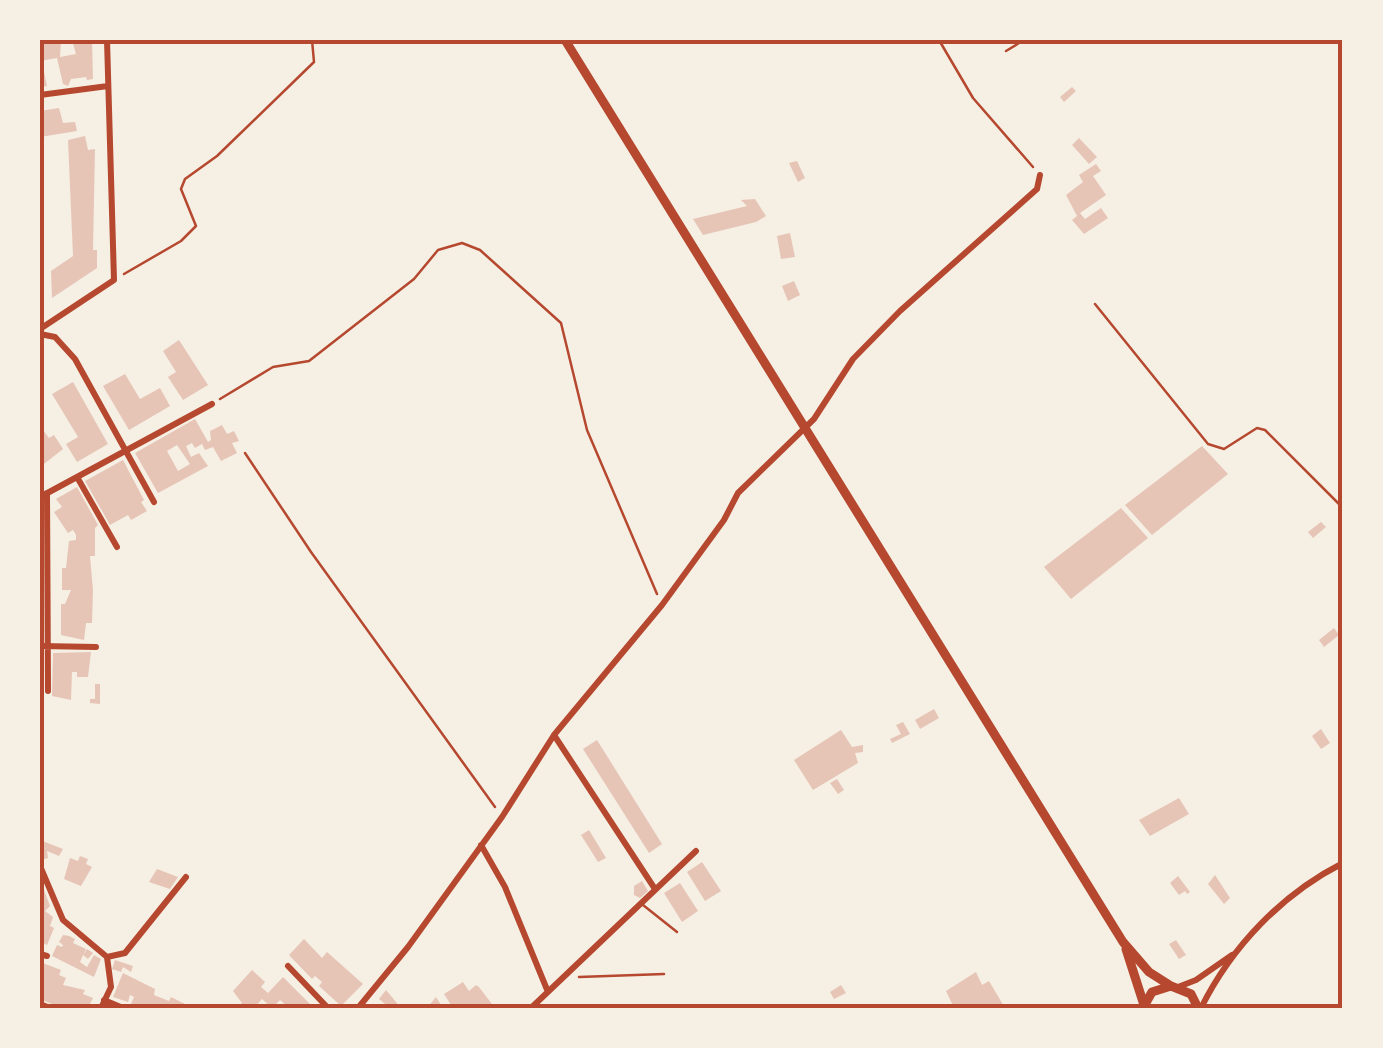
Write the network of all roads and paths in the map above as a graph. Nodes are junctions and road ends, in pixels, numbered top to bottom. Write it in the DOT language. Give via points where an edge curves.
graph roads {
  1 [pos="107,40"];
  2 [pos="312,40"];
  3 [pos="565,40"];
  4 [pos="939,40"];
  5 [pos="1024,40"];
  6 [pos="1006,51"];
  7 [pos="108,86"];
  8 [pos="40,96"];
  9 [pos="1040,175"];
  10 [pos="114,280"];
  11 [pos="1094,304"];
  12 [pos="40,332"];
  13 [pos="212,404"];
  14 [pos="805,428"];
  15 [pos="125,450"];
  16 [pos="245,453"];
  17 [pos="77,477"];
  18 [pos="44,495"];
  19 [pos="154,502"];
  20 [pos="1343,508"];
  21 [pos="117,547"];
  22 [pos="662,604"];
  23 [pos="44,646"];
  24 [pos="96,646"];
  25 [pos="48,691"];
  26 [pos="554,735"];
  27 [pos="502,817"];
  28 [pos="481,845"];
  29 [pos="696,850"];
  30 [pos="1343,863"];
  31 [pos="40,866"];
  32 [pos="42,876"];
  33 [pos="186,877"];
  34 [pos="655,890"];
  35 [pos="641,903"];
  36 [pos="677,932"];
  37 [pos="1123,942"];
  38 [pos="1241,948"];
  39 [pos="107,957"];
  40 [pos="288,966"];
  41 [pos="664,974"];
  42 [pos="563,978"];
  43 [pos="1175,986"];
  44 [pos="548,992"];
  45 [pos="40,1004"];
  46 [pos="102,1004"];
  47 [pos="1144,1006"];
  48 [pos="50,1008"];
  49 [pos="122,1008"];
  50 [pos="328,1008"];
  51 [pos="358,1008"];
  52 [pos="532,1008"];
  53 [pos="1199,1008"];
  1 -- 7 [label="street"];
  2 -- 10 [label="path" via="314,62 218,156 185,179 181,189 196,226"];
  3 -- 14 [label="main road"];
  4 -- 9 [label="path" via="973,98"];
  5 -- 6 [label="path"];
  7 -- 8 [label="street"];
  7 -- 10 [label="street"];
  9 -- 14 [label="street" via="1037,189 852,358"];
  10 -- 12 [label="street"];
  11 -- 20 [label="path" via="1208,444 1224,449 1249,431 1265,430"];
  12 -- 15 [label="street" via="55,337 75,359"];
  13 -- 15 [label="street"];
  13 -- 22 [label="path" via="273,367 309,361 414,279 438,250 462,243 480,250 562,323 587,430"];
  14 -- 22 [label="street" via="738,493"];
  14 -- 37 [label="main road"];
  15 -- 17 [label="street"];
  15 -- 19 [label="street"];
  16 -- 27 [label="path"];
  17 -- 18 [label="street"];
  17 -- 21 [label="street"];
  18 -- 23 [label="street"];
  22 -- 26 [label="street"];
  23 -- 24 [label="street"];
  23 -- 25 [label="street"];
  26 -- 27 [label="street"];
  26 -- 34 [label="street"];
  27 -- 28 [label="street"];
  28 -- 44 [label="street" via="506,887"];
  28 -- 51 [label="street"];
  29 -- 34 [label="street"];
  30 -- 38 [label="street" via="1286,898"];
  31 -- 32 [label="street"];
  32 -- 39 [label="street" via="62,920"];
  33 -- 39 [label="street" via="125,952"];
  34 -- 35 [label="street"];
  35 -- 36 [label="lane"];
  35 -- 42 [label="street"];
  37 -- 43 [label="main road" via="1149,972"];
  37 -- 47 [label="main road"];
  38 -- 43 [label="street" via="1196,980"];
  38 -- 53 [label="street"];
  39 -- 46 [label="street" via="111,978"];
  40 -- 50 [label="street"];
  41 -- 42 [label="path"];
  42 -- 44 [label="street"];
  43 -- 47 [label="main road" via="1152,992"];
  43 -- 53 [label="main road"];
  44 -- 52 [label="street"];
  45 -- 48 [label="street"];
  46 -- 49 [label="street"];
}
